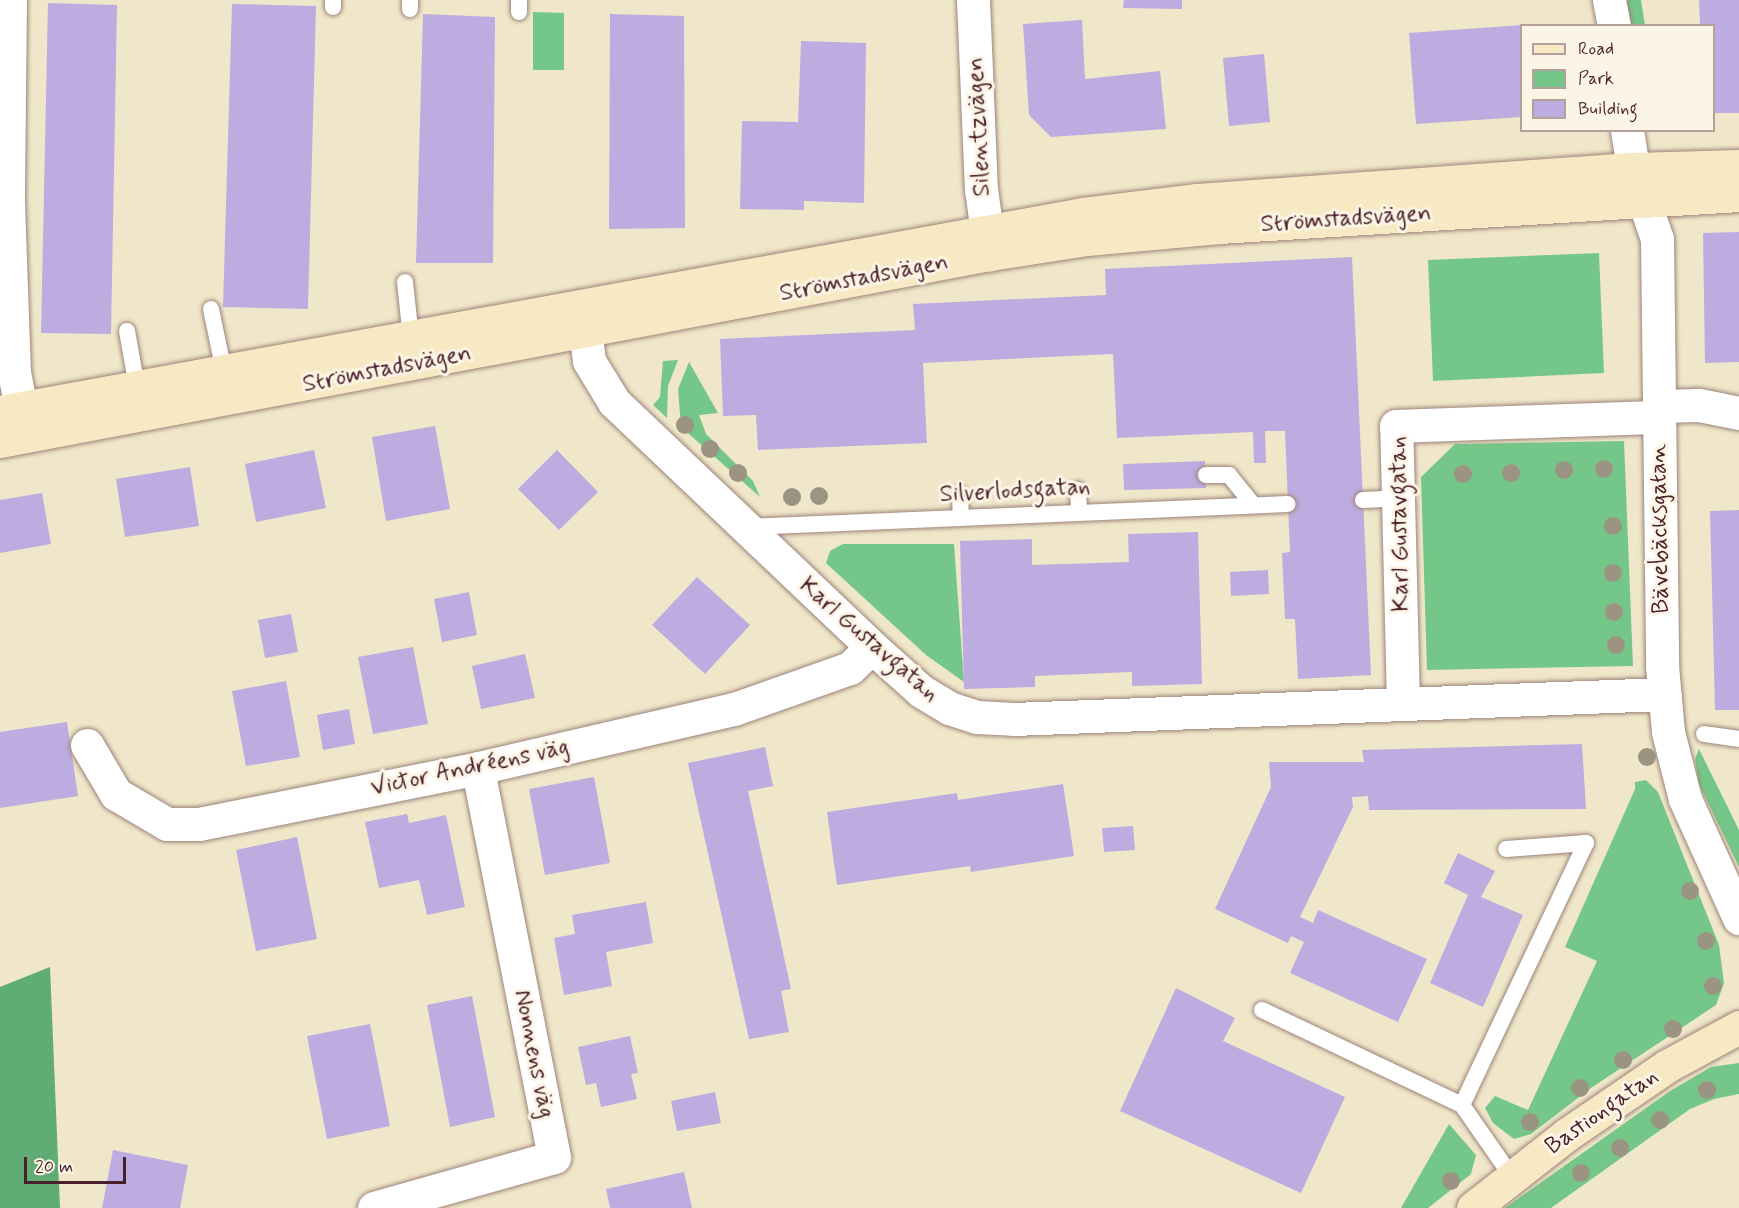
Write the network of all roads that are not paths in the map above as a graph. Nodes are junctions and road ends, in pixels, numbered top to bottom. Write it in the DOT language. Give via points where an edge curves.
graph roads {
  1 [pos="10,0"];
  2 [pos="973,0"];
  3 [pos="1609,0"];
  4 [pos="1614,24"];
  5 [pos="1628,132"];
  6 [pos="1739,166"];
  7 [pos="1633,169"];
  8 [pos="1739,195"];
  9 [pos="1645,200"];
  10 [pos="988,242"];
  11 [pos="405,282"];
  12 [pos="211,309"];
  13 [pos="584,318"];
  14 [pos="127,331"];
  15 [pos="411,338"];
  16 [pos="224,372"];
  17 [pos="137,387"];
  18 [pos="1659,412"];
  19 [pos="1739,412"];
  20 [pos="12,425"];
  21 [pos="1206,475"];
  22 [pos="1078,490"];
  23 [pos="960,494"];
  24 [pos="1398,498"];
  25 [pos="1363,500"];
  26 [pos="1288,504"];
  27 [pos="1253,505"];
  28 [pos="1079,512"];
  29 [pos="961,518"];
  30 [pos="743,527"];
  31 [pos="872,647"];
  32 [pos="1665,694"];
  33 [pos="1403,703"];
  34 [pos="1704,734"];
  35 [pos="1739,739"];
  36 [pos="87,745"];
  37 [pos="478,768"];
  38 [pos="1506,849"];
  39 [pos="1739,918"];
  40 [pos="1262,1010"];
  41 [pos="1739,1027"];
  42 [pos="1462,1105"];
  43 [pos="1512,1177"];
  44 [pos="374,1208"];
  45 [pos="1473,1208"];
  1 -- 20 [label="street"];
  2 -- 10 [label="street, Silentzvägen"];
  3 -- 4 [label="street"];
  5 -- 7 [label="street, Bävebäcksgatan"];
  6 -- 7 [label="main road, Strömstadsvägen"];
  7 -- 9 [label="street, Bävebäcksgatan"];
  7 -- 10 [label="main road, Strömstadsvägen" via="1197,200"];
  8 -- 9 [label="main road, Strömstadsvägen"];
  9 -- 10 [label="main road, Strömstadsvägen"];
  9 -- 18 [label="street, Bävebäcksgatan" via="1657,238"];
  10 -- 13 [label="main road, Strömstadsvägen"];
  11 -- 15 [label="lane"];
  12 -- 16 [label="lane"];
  13 -- 15 [label="main road, Strömstadsvägen"];
  13 -- 20 [label="main road, Strömstadsvägen"];
  13 -- 30 [label="street, Karl Gustavgatan" via="589,361 606,392"];
  14 -- 17 [label="lane"];
  15 -- 16 [label="main road, Strömstadsvägen"];
  16 -- 17 [label="main road, Strömstadsvägen"];
  17 -- 20 [label="main road, Strömstadsvägen"];
  18 -- 19 [label="street" via="1699,405"];
  18 -- 24 [label="street, Karl Gustavgatan" via="1396,426"];
  18 -- 32 [label="street, Bävebäcksgatan"];
  21 -- 27 [label="lane" via="1229,475"];
  22 -- 28 [label="lane"];
  23 -- 29 [label="lane"];
  24 -- 25 [label="lane"];
  24 -- 33 [label="street, Karl Gustavgatan"];
  26 -- 27 [label="lane, Silverlodsgatan"];
  27 -- 28 [label="lane, Silverlodsgatan"];
  28 -- 29 [label="lane, Silverlodsgatan"];
  29 -- 30 [label="lane, Silverlodsgatan"];
  30 -- 31 [label="street, Karl Gustavgatan"];
  31 -- 33 [label="street, Karl Gustavgatan" via="921,691 949,708 977,717"];
  31 -- 37 [label="street, Victor Andréens väg" via="850,668 734,709"];
  32 -- 33 [label="street, Karl Gustavgatan"];
  32 -- 39 [label="street, Bävebäcksgatan" via="1673,765"];
  34 -- 35 [label="lane"];
  36 -- 37 [label="street, Victor Andréens väg" via="116,794 167,824 199,824"];
  37 -- 44 [label="street, Nonnens väg" via="554,1156"];
  38 -- 42 [label="lane" via="1586,843"];
  40 -- 42 [label="lane"];
  41 -- 43 [label="main road, Bastiongatan" via="1667,1066"];
  42 -- 43 [label="lane"];
  43 -- 45 [label="main road, Bastiongatan"];
}
